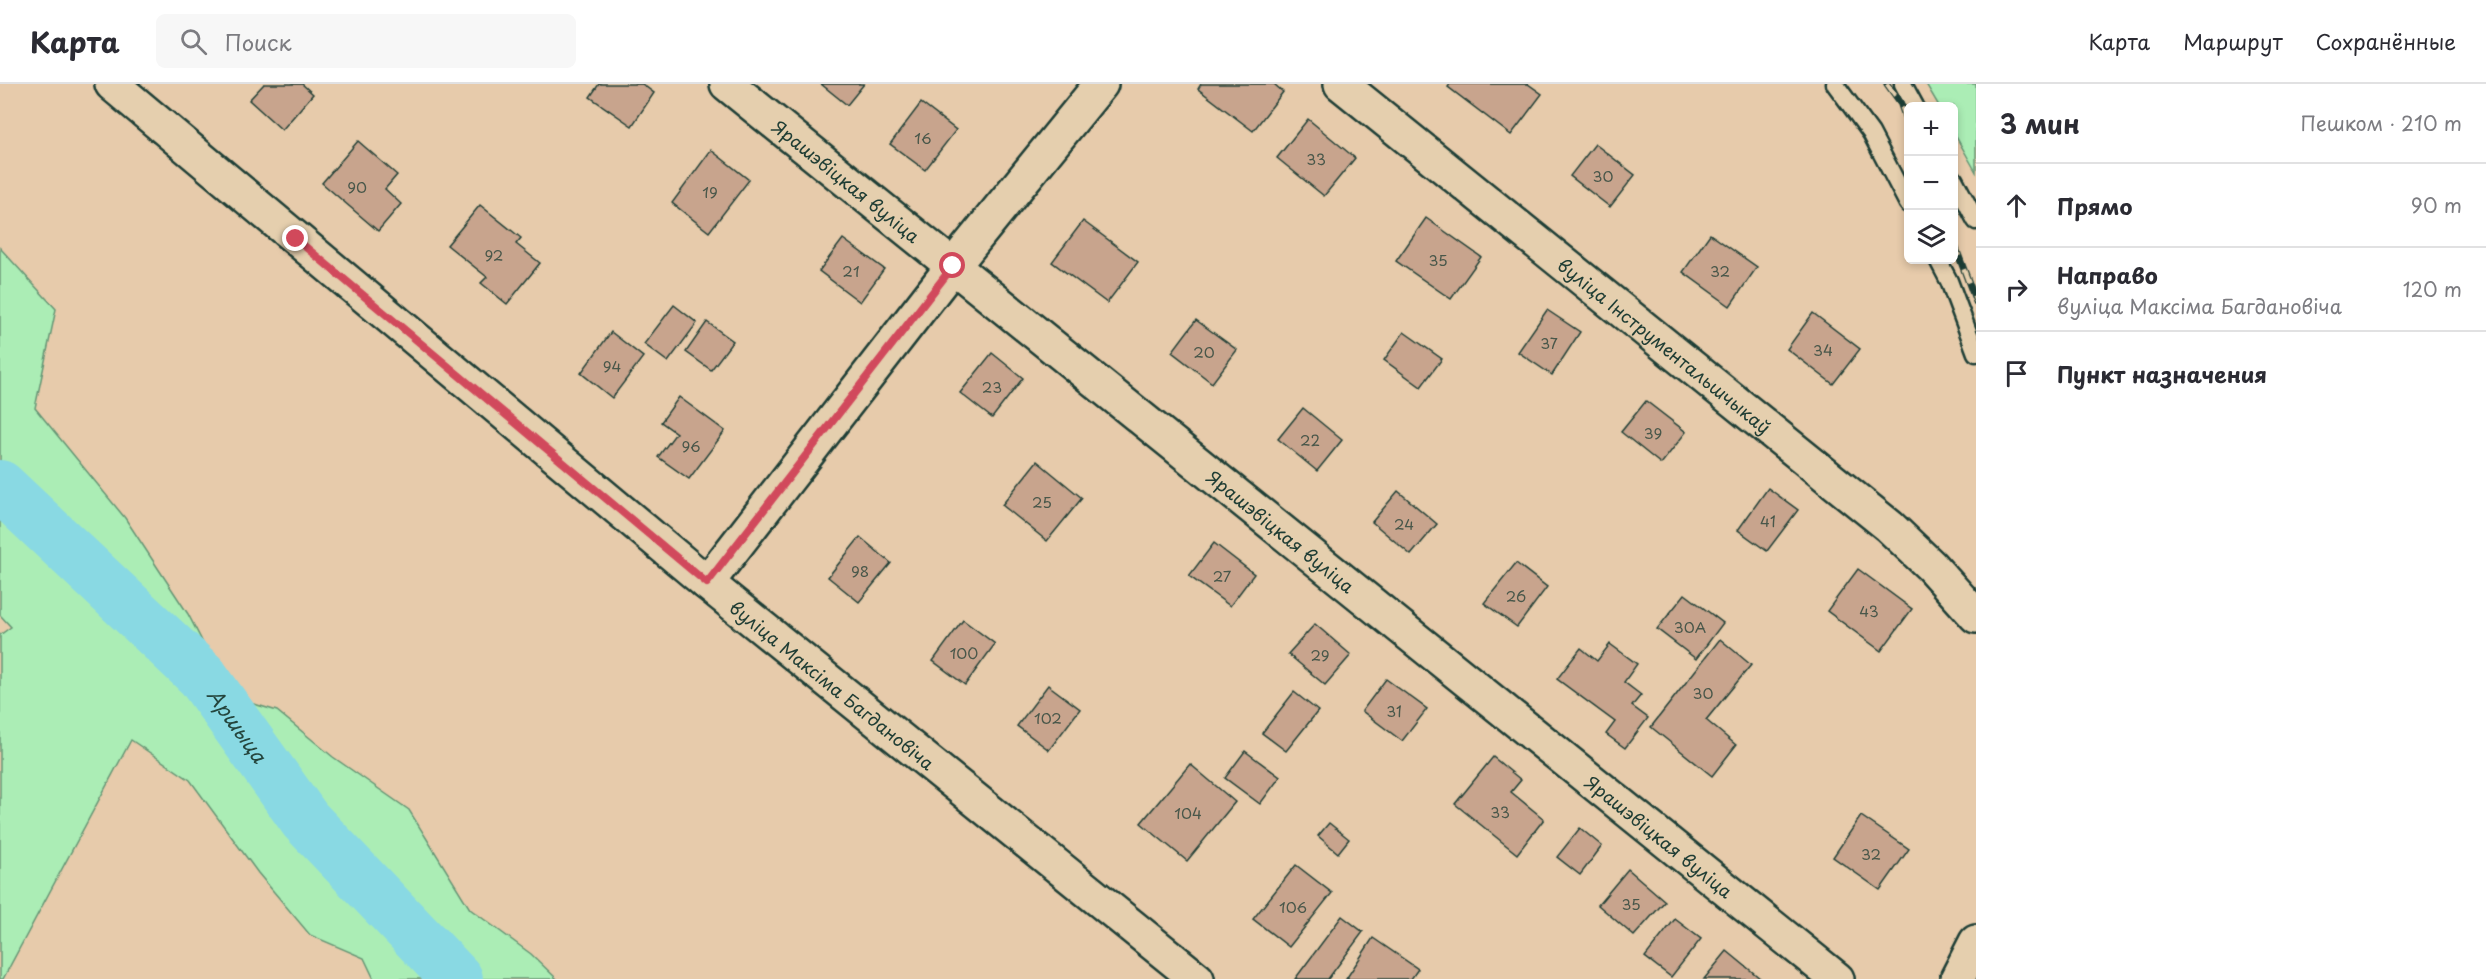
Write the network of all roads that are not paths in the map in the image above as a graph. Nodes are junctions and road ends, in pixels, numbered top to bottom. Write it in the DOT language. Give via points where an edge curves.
graph roads {
  1 [pos="112,84"];
  2 [pos="727,84"];
  3 [pos="1101,84"];
  4 [pos="1341,84"];
  5 [pos="1835,84"];
  6 [pos="1903,84"];
  7 [pos="1913,102"];
  8 [pos="1958,188"];
  9 [pos="1904,196"];
  10 [pos="1976,221"];
  11 [pos="1940,264"];
  12 [pos="953,266"];
  13 [pos="1976,353"];
  14 [pos="707,583"];
  15 [pos="1976,616"];
  16 [pos="1976,942"];
  17 [pos="1197,979"];
  18 [pos="1837,979"];
  19 [pos="1956,979"];
  1 -- 14 [label="street, вуліца Максіма Багдановіча"];
  2 -- 12 [label="street, Ярашэвіцкая вуліца"];
  3 -- 12 [label="street"];
  4 -- 15 [label="street, вуліца Інструментальшчыкаў" via="1889,526"];
  5 -- 9 [label="lane" via="1871,133"];
  6 -- 7 [label="lane"];
  8 -- 10 [label="lane"];
  11 -- 13 [label="lane"];
  12 -- 14 [label="street"];
  12 -- 18 [label="street, Ярашэвіцкая вуліца"];
  14 -- 17 [label="street, вуліца Максіма Багдановіча"];
  16 -- 19 [label="street"];
}
